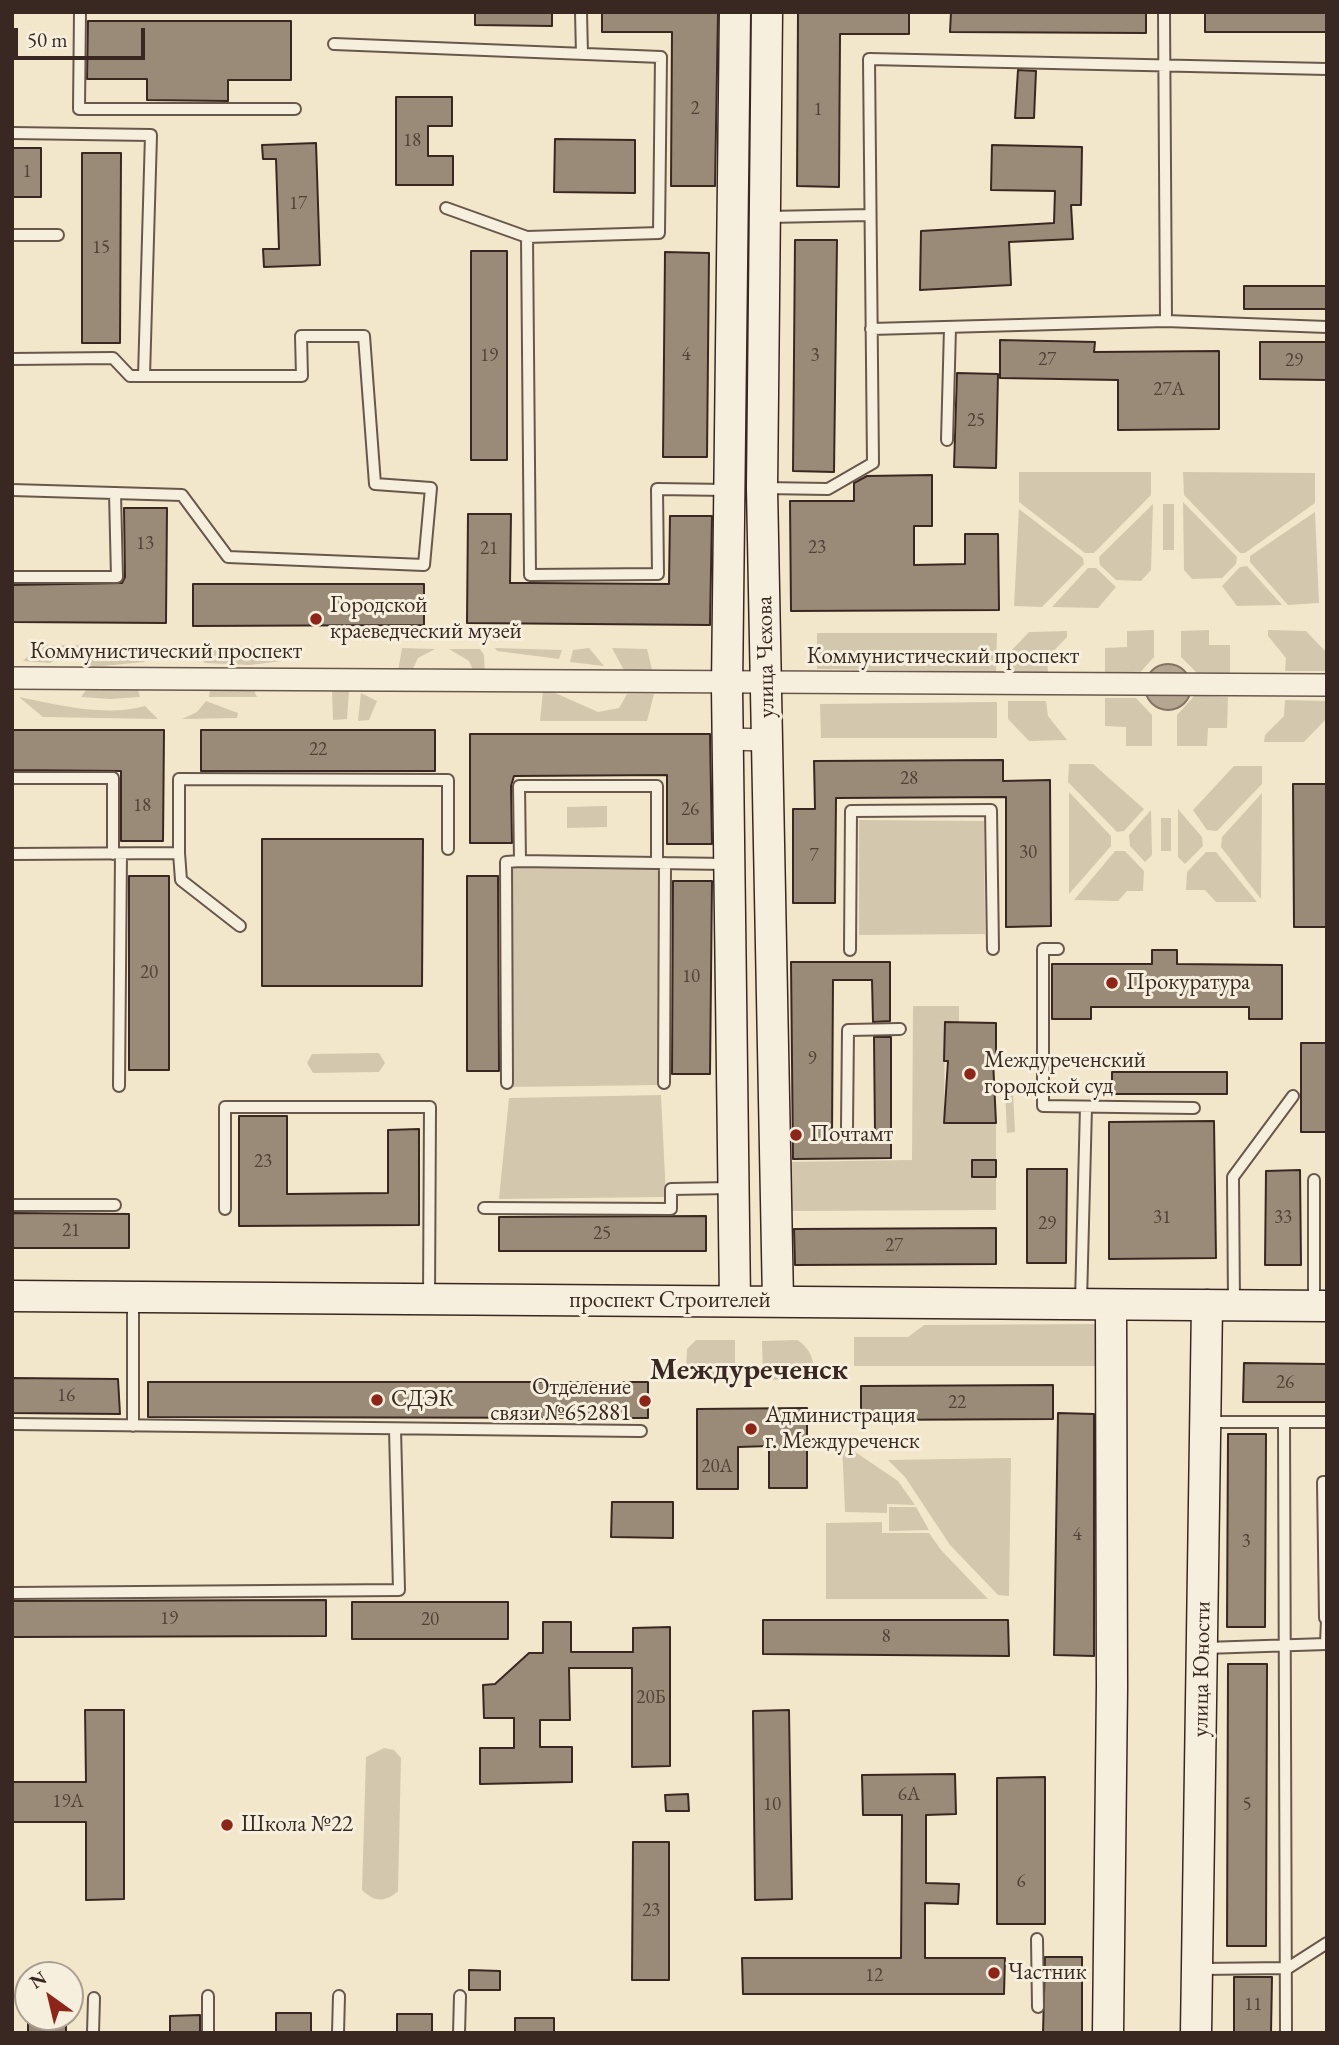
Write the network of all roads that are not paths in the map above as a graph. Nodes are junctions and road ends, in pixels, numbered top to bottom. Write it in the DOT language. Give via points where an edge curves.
graph roads {
  1 [pos="80,12"];
  2 [pos="582,12"];
  3 [pos="735,12"];
  4 [pos="767,12"];
  5 [pos="1164,12"];
  6 [pos="334,44"];
  7 [pos="582,54"];
  8 [pos="1165,66"];
  9 [pos="1327,69"];
  10 [pos="295,109"];
  11 [pos="12,134"];
  12 [pos="446,208"];
  13 [pos="870,215"];
  14 [pos="765,217"];
  15 [pos="12,235"];
  16 [pos="58,236"];
  17 [pos="527,237"];
  18 [pos="1166,321"];
  19 [pos="1327,327"];
  20 [pos="950,328"];
  21 [pos="871,329"];
  22 [pos="12,359"];
  23 [pos="144,376"];
  24 [pos="947,440"];
  25 [pos="762,488"];
  26 [pos="12,490"];
  27 [pos="730,490"];
  28 [pos="115,493"];
  29 [pos="12,577"];
  30 [pos="728,635"];
  31 [pos="765,635"];
  32 [pos="12,678"];
  33 [pos="727,682"];
  34 [pos="766,682"];
  35 [pos="1327,685"];
  36 [pos="727,739"];
  37 [pos="768,740"];
  38 [pos="12,778"];
  39 [pos="448,849"];
  40 [pos="117,853"];
  41 [pos="179,853"];
  42 [pos="12,854"];
  43 [pos="520,861"];
  44 [pos="661,863"];
  45 [pos="729,864"];
  46 [pos="240,926"];
  47 [pos="993,949"];
  48 [pos="1058,949"];
  49 [pos="850,950"];
  50 [pos="900,1029"];
  51 [pos="507,1083"];
  52 [pos="664,1083"];
  53 [pos="118,1086"];
  54 [pos="1293,1096"];
  55 [pos="1086,1107"];
  56 [pos="1194,1108"];
  57 [pos="848,1127"];
  58 [pos="1314,1180"];
  59 [pos="734,1188"];
  60 [pos="12,1205"];
  61 [pos="115,1205"];
  62 [pos="484,1208"];
  63 [pos="225,1209"];
  64 [pos="1314,1224"];
  65 [pos="1327,1224"];
  66 [pos="12,1296"];
  67 [pos="133,1297"];
  68 [pos="429,1300"];
  69 [pos="735,1301"];
  70 [pos="778,1301"];
  71 [pos="1081,1304"];
  72 [pos="1221,1304"];
  73 [pos="1111,1305"];
  74 [pos="1320,1306"];
  75 [pos="1206,1422"];
  76 [pos="1284,1422"];
  77 [pos="1327,1422"];
  78 [pos="12,1424"];
  79 [pos="133,1426"];
  80 [pos="395,1429"];
  81 [pos="641,1431"];
  82 [pos="1327,1482"];
  83 [pos="12,1593"];
  84 [pos="1326,1618"];
  85 [pos="1287,1646"];
  86 [pos="1202,1648"];
  87 [pos="1037,1939"];
  88 [pos="1327,1943"];
  89 [pos="1287,1968"];
  90 [pos="1197,1969"];
  91 [pos="208,1996"];
  92 [pos="339,1996"];
  93 [pos="460,1996"];
  94 [pos="94,1998"];
  95 [pos="1038,2007"];
  96 [pos="93,2033"];
  97 [pos="208,2033"];
  98 [pos="338,2033"];
  99 [pos="459,2033"];
  100 [pos="1108,2033"];
  101 [pos="1196,2033"];
  102 [pos="1286,2033"];
  1 -- 10 [label="lane" via="79,109"];
  2 -- 7 [label="lane"];
  3 -- 27 [label="street, улица Чехова"];
  4 -- 14 [label="street, улица Чехова"];
  5 -- 8 [label="lane"];
  6 -- 7 [label="lane"];
  7 -- 17 [label="lane" via="661,57 659,233"];
  8 -- 9 [label="lane"];
  8 -- 13 [label="lane" via="869,59"];
  8 -- 18 [label="lane"];
  11 -- 23 [label="lane" via="151,135"];
  12 -- 17 [label="lane"];
  13 -- 14 [label="lane"];
  13 -- 21 [label="lane"];
  14 -- 25 [label="street, улица Чехова"];
  15 -- 16 [label="lane"];
  17 -- 27 [label="lane" via="530,575 658,574 657,489"];
  18 -- 19 [label="lane"];
  18 -- 20 [label="lane"];
  20 -- 21 [label="lane"];
  20 -- 24 [label="lane"];
  21 -- 25 [label="lane" via="873,463 828,489"];
  22 -- 23 [label="lane" via="113,358 130,376"];
  23 -- 28 [label="lane" via="302,376 301,336 364,336 375,484 432,488 424,565 228,558 182,495"];
  25 -- 31 [label="street, улица Чехова"];
  26 -- 28 [label="lane"];
  27 -- 30 [label="street, улица Чехова"];
  28 -- 29 [label="lane" via="117,578"];
  30 -- 31 [label="street"];
  30 -- 33 [label="street, улица Чехова"];
  31 -- 34 [label="street, улица Чехова"];
  32 -- 33 [label="street, Коммунистический проспект"];
  33 -- 34 [label="street, Коммунистический проспект"];
  33 -- 36 [label="street, улица Чехова"];
  34 -- 35 [label="street, Коммунистический проспект"];
  34 -- 37 [label="street, улица Чехова"];
  36 -- 37 [label="street"];
  36 -- 45 [label="street, улица Чехова"];
  37 -- 70 [label="street, улица Чехова"];
  38 -- 40 [label="lane" via="113,778"];
  39 -- 41 [label="lane" via="448,780 179,779"];
  40 -- 41 [label="lane"];
  40 -- 42 [label="lane"];
  40 -- 53 [label="lane"];
  41 -- 46 [label="lane" via="181,880"];
  43 -- 44 [label="lane"];
  43 -- 44 [label="lane" via="519,786 657,786"];
  43 -- 51 [label="lane" via="506,862"];
  44 -- 45 [label="lane"];
  44 -- 52 [label="lane"];
  45 -- 59 [label="street, улица Чехова"];
  47 -- 49 [label="lane" via="991,810 979,810 851,811"];
  48 -- 55 [label="lane" via="1043,949 1043,1106"];
  50 -- 57 [label="lane" via="848,1030"];
  54 -- 72 [label="lane" via="1233,1177"];
  55 -- 56 [label="lane"];
  55 -- 71 [label="lane"];
  58 -- 64 [label="lane"];
  59 -- 62 [label="lane" via="671,1189 671,1209"];
  59 -- 69 [label="street, улица Чехова"];
  60 -- 61 [label="lane"];
  63 -- 68 [label="lane" via="225,1107 430,1107"];
  64 -- 65 [label="lane"];
  64 -- 74 [label="lane"];
  66 -- 67 [label="street, проспект Строителей"];
  67 -- 68 [label="street, проспект Строителей"];
  67 -- 79 [label="lane"];
  68 -- 69 [label="street, проспект Строителей"];
  69 -- 70 [label="street, проспект Строителей"];
  70 -- 71 [label="street, проспект Строителей"];
  71 -- 73 [label="street, проспект Строителей"];
  72 -- 73 [label="street, проспект Строителей"];
  72 -- 74 [label="street, проспект Строителей"];
  72 -- 75 [label="street, улица Юности"];
  73 -- 100 [label="street"];
  75 -- 76 [label="lane"];
  75 -- 86 [label="street, улица Юности"];
  76 -- 77 [label="lane"];
  76 -- 85 [label="lane"];
  78 -- 79 [label="lane"];
  79 -- 80 [label="lane"];
  80 -- 81 [label="lane"];
  80 -- 83 [label="lane" via="399,1590"];
  82 -- 84 [label="lane"];
  84 -- 85 [label="lane" via="1326,1644"];
  85 -- 86 [label="lane"];
  85 -- 89 [label="lane"];
  86 -- 90 [label="street, улица Юности"];
  87 -- 95 [label="lane"];
  88 -- 89 [label="lane"];
  89 -- 90 [label="lane"];
  89 -- 102 [label="lane"];
  90 -- 101 [label="street, улица Юности"];
  91 -- 97 [label="lane"];
  92 -- 98 [label="lane"];
  93 -- 99 [label="lane"];
  94 -- 96 [label="lane"];
}
